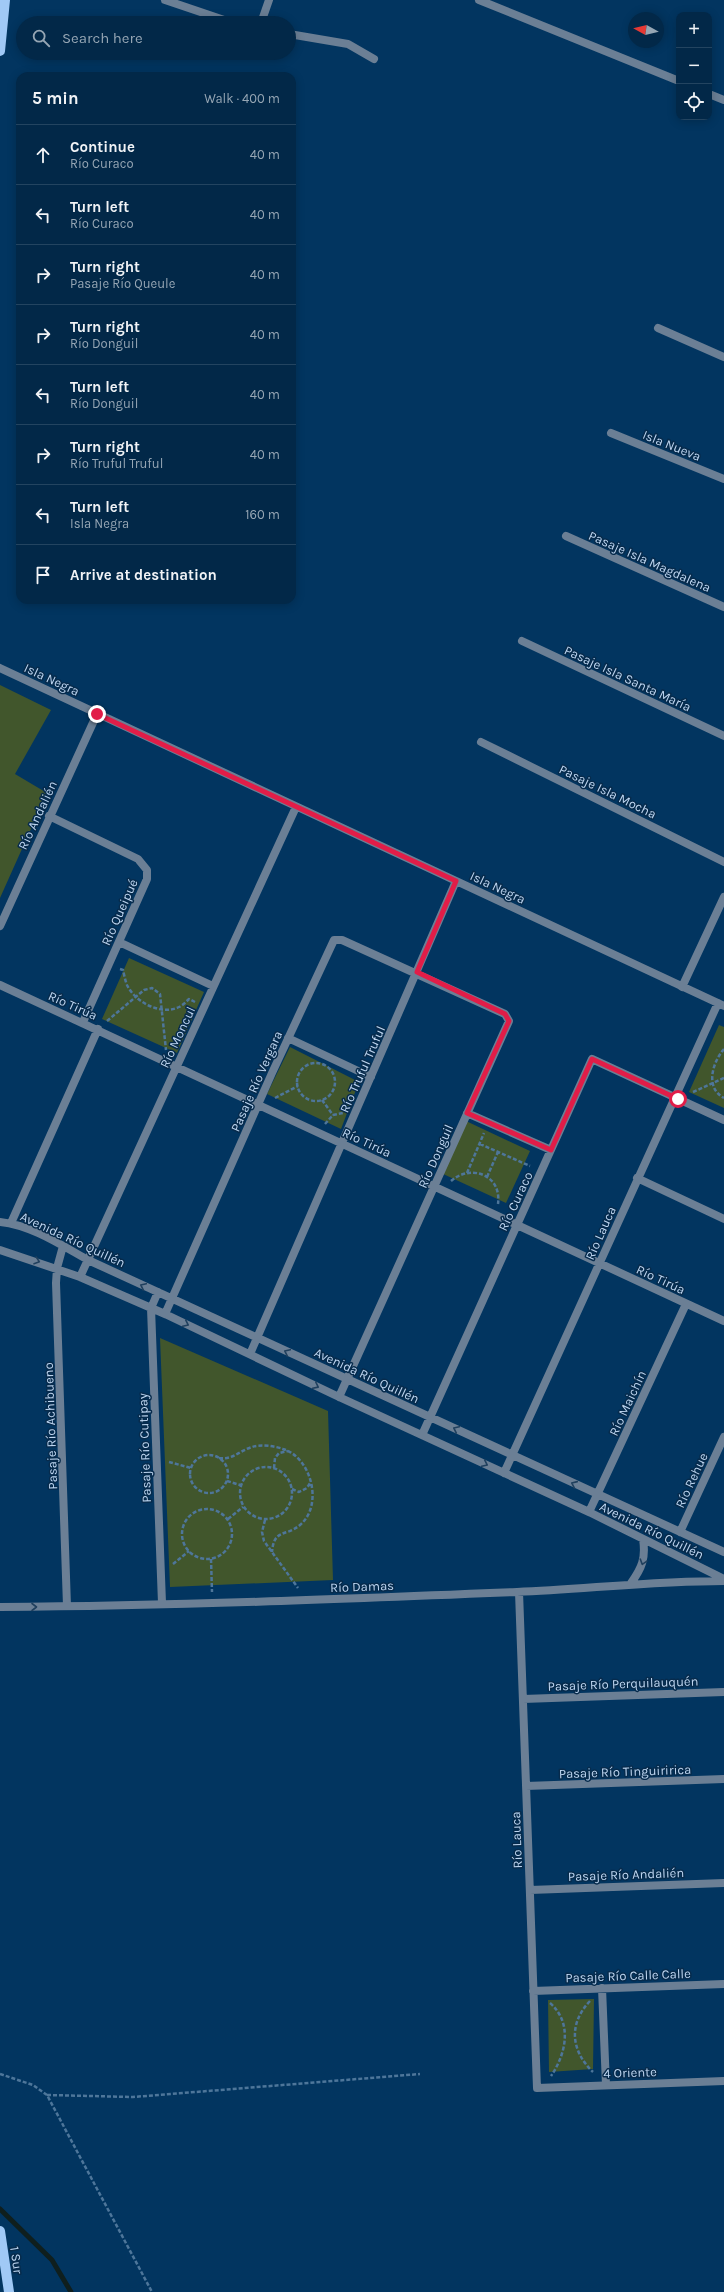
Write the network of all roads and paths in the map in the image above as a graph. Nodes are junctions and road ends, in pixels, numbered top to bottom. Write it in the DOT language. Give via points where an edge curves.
graph roads {
  1 [pos="5,0"];
  2 [pos="165,0"];
  3 [pos="269,0"];
  4 [pos="479,0"];
  5 [pos="212,16"];
  6 [pos="263,16"];
  7 [pos="296,35"];
  8 [pos="0,51"];
  9 [pos="374,59"];
  10 [pos="676,80"];
  11 [pos="712,95"];
  12 [pos="724,100"];
  13 [pos="658,328"];
  14 [pos="724,357"];
  15 [pos="611,433"];
  16 [pos="724,480"];
  17 [pos="566,536"];
  18 [pos="724,607"];
  19 [pos="522,641"];
  20 [pos="0,668"];
  21 [pos="97,714"];
  22 [pos="724,736"];
  23 [pos="481,742"];
  24 [pos="296,806"];
  25 [pos="49,816"];
  26 [pos="724,862"];
  27 [pos="456,881"];
  28 [pos="724,897"];
  29 [pos="0,926"];
  30 [pos="119,942"];
  31 [pos="109,965"];
  32 [pos="417,972"];
  33 [pos="0,985"];
  34 [pos="213,986"];
  35 [pos="682,987"];
  36 [pos="136,997"];
  37 [pos="721,1005"];
  38 [pos="204,1006"];
  39 [pos="162,1009"];
  40 [pos="83,1022"];
  41 [pos="98,1029"];
  42 [pos="288,1038"];
  43 [pos="724,1049"];
  44 [pos="168,1062"];
  45 [pos="177,1066"];
  46 [pos="371,1077"];
  47 [pos="724,1078"];
  48 [pos="712,1083"];
  49 [pos="298,1086"];
  50 [pos="676,1098"];
  51 [pos="724,1098"];
  52 [pos="322,1100"];
  53 [pos="259,1104"];
  54 [pos="467,1113"];
  55 [pos="333,1115"];
  56 [pos="354,1116"];
  57 [pos="724,1120"];
  58 [pos="489,1123"];
  59 [pos="323,1134"];
  60 [pos="342,1143"];
  61 [pos="480,1144"];
  62 [pos="551,1150"];
  63 [pos="498,1152"];
  64 [pos="542,1171"];
  65 [pos="467,1173"];
  66 [pos="486,1177"];
  67 [pos="637,1178"];
  68 [pos="438,1188"];
  69 [pos="496,1215"];
  70 [pos="724,1218"];
  71 [pos="0,1222"];
  72 [pos="11,1223"];
  73 [pos="517,1224"];
  74 [pos="63,1246"];
  75 [pos="0,1250"];
  76 [pos="88,1260"];
  77 [pos="600,1263"];
  78 [pos="57,1268"];
  79 [pos="80,1277"];
  80 [pos="158,1292"];
  81 [pos="172,1299"];
  82 [pos="686,1304"];
  83 [pos="151,1308"];
  84 [pos="165,1314"];
  85 [pos="724,1321"];
  86 [pos="258,1338"];
  87 [pos="250,1354"];
  88 [pos="348,1380"];
  89 [pos="339,1398"];
  90 [pos="430,1417"];
  91 [pos="422,1435"];
  92 [pos="724,1437"];
  93 [pos="288,1451"];
  94 [pos="512,1455"];
  95 [pos="155,1458"];
  96 [pos="219,1458"];
  97 [pos="191,1468"];
  98 [pos="274,1468"];
  99 [pos="504,1473"];
  100 [pos="227,1481"];
  101 [pos="310,1482"];
  102 [pos="240,1485"];
  103 [pos="292,1489"];
  104 [pos="598,1494"];
  105 [pos="243,1507"];
  106 [pos="589,1512"];
  107 [pos="228,1519"];
  108 [pos="265,1520"];
  109 [pos="680,1532"];
  110 [pos="643,1539"];
  111 [pos="189,1551"];
  112 [pos="272,1552"];
  113 [pos="724,1552"];
  114 [pos="211,1559"];
  115 [pos="162,1574"];
  116 [pos="724,1580"];
  117 [pos="631,1584"];
  118 [pos="519,1592"];
  119 [pos="306,1600"];
  120 [pos="162,1603"];
  121 [pos="213,1603"];
  122 [pos="68,1606"];
  123 [pos="0,1607"];
  124 [pos="724,1692"];
  125 [pos="523,1699"];
  126 [pos="724,1779"];
  127 [pos="526,1786"];
  128 [pos="724,1883"];
  129 [pos="530,1890"];
  130 [pos="724,1984"];
  131 [pos="602,1988"];
  132 [pos="533,1991"];
  133 [pos="0,2074"];
  134 [pos="420,2074"];
  135 [pos="724,2081"];
  136 [pos="606,2085"];
  137 [pos="537,2088"];
  138 [pos="47,2095"];
  139 [pos="0,2231"];
  140 [pos="9,2292"];
  141 [pos="152,2292"];
  1 -- 8 [label="main road"];
  2 -- 5 [label="street"];
  3 -- 6 [label="street"];
  4 -- 10 [label="street"];
  7 -- 9 [label="street" via="348,44"];
  11 -- 12 [label="street"];
  13 -- 14 [label="street"];
  15 -- 16 [label="street, Isla Nueva"];
  17 -- 18 [label="street, Pasaje Isla Magdalena"];
  19 -- 22 [label="street, Pasaje Isla Santa María"];
  20 -- 21 [label="street, Isla Negra"];
  21 -- 24 [label="street, Isla Negra"];
  21 -- 25 [label="street, Río Andalién"];
  23 -- 26 [label="street, Pasaje Isla Mocha"];
  24 -- 27 [label="street, Isla Negra"];
  24 -- 34 [label="street, Río Moncul"];
  25 -- 29 [label="street, Río Andalién"];
  25 -- 30 [label="street, Río Queipué" via="138,859 147,870 147,879"];
  27 -- 32 [label="street, Río Truful Truful"];
  27 -- 35 [label="street, Isla Negra"];
  28 -- 35 [label="street"];
  30 -- 31 [label="street, Río Queipué"];
  30 -- 34 [label="street"];
  31 -- 36 [label="path" via="123,970 126,984"];
  31 -- 40 [label="street, Río Queipué"];
  32 -- 42 [label="street, Pasaje Río Vergara" via="342,940 334,940"];
  32 -- 46 [label="street, Río Truful Truful"];
  32 -- 54 [label="street, Río Donguil" via="505,1014 509,1021"];
  33 -- 40 [label="street, Río Tirúa"];
  34 -- 38 [label="street, Río Moncul"];
  35 -- 37 [label="street, Isla Negra"];
  36 -- 39 [label="path" via="150,1006"];
  36 -- 39 [label="path" via="144,990 152,988 160,994"];
  36 -- 41 [label="path"];
  37 -- 50 [label="street, Río Lauca"];
  38 -- 39 [label="path" via="189,1000 179,1007"];
  38 -- 45 [label="street, Río Moncul"];
  39 -- 44 [label="path"];
  40 -- 41 [label="street, Río Tirúa"];
  41 -- 44 [label="street, Río Tirúa"];
  41 -- 72 [label="street"];
  42 -- 46 [label="street"];
  42 -- 53 [label="street, Pasaje Río Vergara"];
  43 -- 48 [label="path" via="716,1062"];
  44 -- 45 [label="street, Río Tirúa"];
  45 -- 53 [label="street, Río Tirúa"];
  45 -- 76 [label="street, Río Moncul"];
  46 -- 56 [label="street, Río Truful Truful"];
  47 -- 48 [label="path"];
  48 -- 50 [label="path"];
  48 -- 51 [label="path" via="715,1092"];
  49 -- 52 [label="path" via="305,1097 316,1101"];
  49 -- 52 [label="path" via="299,1074 307,1065 313,1063 326,1066 334,1075 334,1087"];
  49 -- 53 [label="path"];
  50 -- 57 [label="street"];
  50 -- 62 [label="street, Río Curaco" via="592,1059"];
  50 -- 67 [label="street, Río Lauca"];
  52 -- 55 [label="path"];
  53 -- 59 [label="street, Río Tirúa"];
  53 -- 81 [label="street, Pasaje Río Vergara"];
  54 -- 58 [label="street"];
  54 -- 68 [label="street, Río Donguil"];
  55 -- 56 [label="path" via="345,1113"];
  55 -- 59 [label="path" via="325,1124"];
  56 -- 60 [label="street, Río Truful Truful"];
  58 -- 61 [label="path"];
  58 -- 62 [label="street"];
  59 -- 60 [label="street, Río Tirúa"];
  60 -- 68 [label="street, Río Tirúa"];
  60 -- 86 [label="street, Río Truful Truful"];
  61 -- 63 [label="path"];
  61 -- 65 [label="path"];
  62 -- 64 [label="street, Río Curaco"];
  63 -- 64 [label="path"];
  63 -- 66 [label="path"];
  64 -- 73 [label="street, Río Curaco"];
  65 -- 66 [label="path" via="482,1174"];
  65 -- 68 [label="path"];
  66 -- 69 [label="path" via="494,1181 499,1192"];
  67 -- 70 [label="street"];
  67 -- 77 [label="street, Río Lauca"];
  68 -- 69 [label="street, Río Tirúa"];
  68 -- 88 [label="street, Río Donguil"];
  69 -- 73 [label="street, Río Tirúa"];
  71 -- 72 [label="street, Avenida Río Quillén"];
  72 -- 74 [label="street, Avenida Río Quillén"];
  73 -- 77 [label="street, Río Tirúa"];
  73 -- 90 [label="street, Río Curaco"];
  74 -- 76 [label="street, Avenida Río Quillén"];
  74 -- 78 [label="street, Pasaje Río Achibueno"];
  75 -- 78 [label="street, Avenida Río Quillén, one-way"];
  76 -- 79 [label="street, Río Moncul"];
  80 -- 76 [label="street, Avenida Río Quillén, one-way"];
  77 -- 82 [label="street, Río Tirúa"];
  77 -- 94 [label="street, Río Lauca"];
  78 -- 79 [label="street, Avenida Río Quillén"];
  78 -- 122 [label="street, Pasaje Río Achibueno"];
  79 -- 83 [label="street, Avenida Río Quillén"];
  80 -- 81 [label="street, Avenida Río Quillén"];
  80 -- 83 [label="street, Pasaje Río Cutipay"];
  81 -- 84 [label="street, Pasaje Río Vergara"];
  81 -- 86 [label="street, Avenida Río Quillén"];
  82 -- 85 [label="street, Río Tirúa"];
  82 -- 104 [label="street, Río Maichín"];
  83 -- 84 [label="street, Avenida Río Quillén"];
  83 -- 95 [label="street, Pasaje Río Cutipay"];
  84 -- 87 [label="street, Avenida Río Quillén, one-way"];
  86 -- 87 [label="street, Río Truful Truful"];
  88 -- 86 [label="street, Avenida Río Quillén, one-way"];
  87 -- 89 [label="street, Avenida Río Quillén, one-way"];
  88 -- 89 [label="street, Río Donguil"];
  88 -- 90 [label="street, Avenida Río Quillén"];
  89 -- 91 [label="street, Avenida Río Quillén"];
  90 -- 91 [label="street, Río Curaco"];
  94 -- 90 [label="street, Avenida Río Quillén, one-way"];
  91 -- 99 [label="street, Avenida Río Quillén, one-way"];
  92 -- 109 [label="street, Río Rehue"];
  93 -- 96 [label="path" via="254,1446 234,1457"];
  93 -- 98 [label="path" via="279,1453 275,1458"];
  93 -- 101 [label="path" via="299,1458 307,1468"];
  94 -- 99 [label="street, Río Lauca"];
  104 -- 94 [label="street, Avenida Río Quillén, one-way"];
  95 -- 97 [label="path"];
  95 -- 115 [label="street, Pasaje Río Cutipay"];
  96 -- 97 [label="path" via="206,1455 199,1458"];
  96 -- 100 [label="path" via="227,1468"];
  97 -- 100 [label="path" via="193,1485 203,1493 214,1493"];
  98 -- 102 [label="path" via="258,1468 244,1477"];
  98 -- 103 [label="path" via="288,1478"];
  99 -- 106 [label="street, Avenida Río Quillén"];
  100 -- 102 [label="path"];
  101 -- 103 [label="path" via="307,1488 299,1492"];
  101 -- 112 [label="path" via="310,1511 300,1525 277,1536"];
  102 -- 105 [label="path" via="239,1494"];
  103 -- 108 [label="path" via="286,1511 279,1517"];
  104 -- 106 [label="street, Río Maichín"];
  104 -- 109 [label="street, Avenida Río Quillén"];
  105 -- 107 [label="path"];
  105 -- 108 [label="path" via="252,1516"];
  106 -- 110 [label="street, Avenida Río Quillén"];
  107 -- 111 [label="path" via="219,1511 212,1509 203,1509 189,1516 182,1531 182,1539"];
  107 -- 114 [label="path" via="233,1531 229,1547 224,1554"];
  108 -- 112 [label="path" via="262,1532"];
  109 -- 113 [label="street, Avenida Río Quillén"];
  110 -- 116 [label="street, Avenida Río Quillén"];
  110 -- 117 [label="street, one-way" via="646,1552 643,1566"];
  111 -- 114 [label="path" via="199,1558"];
  111 -- 115 [label="path"];
  112 -- 119 [label="path"];
  114 -- 121 [label="path"];
  115 -- 120 [label="street, Pasaje Río Cutipay"];
  116 -- 117 [label="street, Río Damas"];
  117 -- 118 [label="street, Río Damas"];
  118 -- 119 [label="street, Río Damas"];
  118 -- 125 [label="street, Río Lauca"];
  119 -- 121 [label="street, Río Damas"];
  120 -- 121 [label="street, Río Damas"];
  120 -- 122 [label="street, Río Damas"];
  123 -- 122 [label="street, Río Damas, one-way"];
  124 -- 125 [label="street, Pasaje Río Perquilauquén"];
  125 -- 127 [label="street, Río Lauca"];
  126 -- 127 [label="street, Pasaje Río Tinguiririca"];
  127 -- 129 [label="street, Río Lauca"];
  128 -- 129 [label="street, Pasaje Río Andalién"];
  129 -- 132 [label="street, Río Lauca"];
  130 -- 131 [label="street, Pasaje Río Calle Calle"];
  131 -- 132 [label="street, Pasaje Río Calle Calle"];
  131 -- 136 [label="street"];
  131 -- 136 [label="path" via="578,2015 574,2028 576,2048 585,2064"];
  132 -- 137 [label="street, Río Lauca"];
  132 -- 137 [label="path" via="558,2011 564,2024 565,2036 559,2063 550,2077"];
  133 -- 138 [label="path" via="33,2085"];
  134 -- 138 [label="path" via="133,2097"];
  135 -- 136 [label="street, 4 Oriente"];
  136 -- 137 [label="street, 4 Oriente"];
  138 -- 141 [label="path"];
  139 -- 140 [label="main road, 1 Sur"];
}
